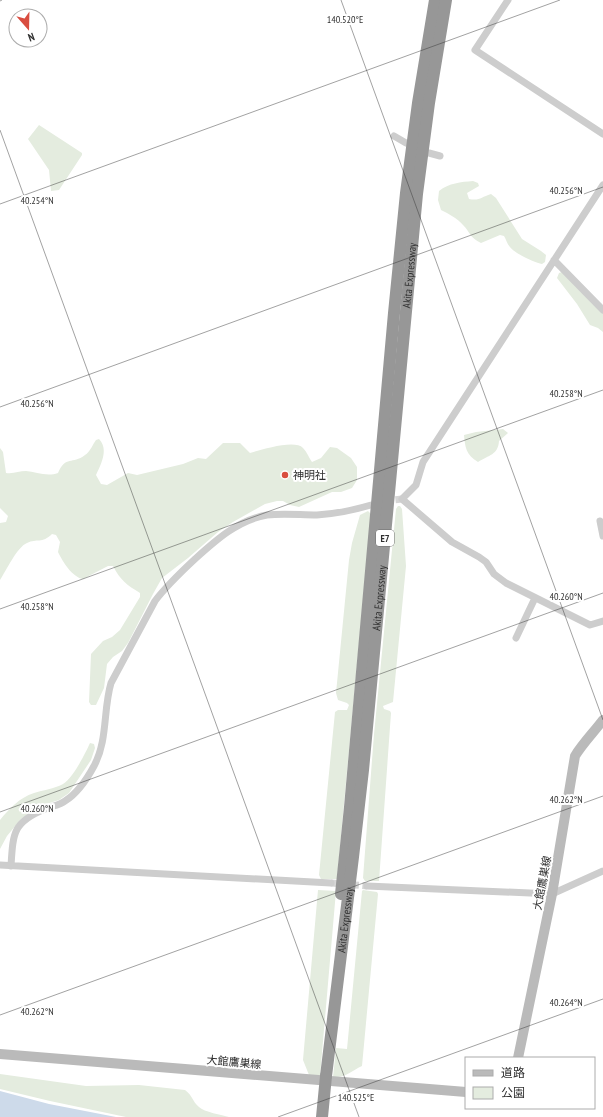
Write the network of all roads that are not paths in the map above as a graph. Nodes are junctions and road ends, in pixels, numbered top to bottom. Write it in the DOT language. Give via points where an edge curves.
graph roads {
  1 [pos="435,0"];
  2 [pos="446,0"];
  3 [pos="450,0"];
  4 [pos="508,0"];
  5 [pos="436,57"];
  6 [pos="603,134"];
  7 [pos="394,136"];
  8 [pos="406,142"];
  9 [pos="429,153"];
  10 [pos="440,156"];
  11 [pos="603,185"];
  12 [pos="554,260"];
  13 [pos="603,310"];
  14 [pos="371,505"];
  15 [pos="600,521"];
  16 [pos="603,536"];
  17 [pos="535,598"];
  18 [pos="603,621"];
  19 [pos="516,638"];
  20 [pos="603,720"];
  21 [pos="0,865"];
  22 [pos="11,866"];
  23 [pos="603,871"];
  24 [pos="331,884"];
  25 [pos="366,886"];
  26 [pos="552,894"];
  27 [pos="0,1054"];
  28 [pos="518,1057"];
  29 [pos="326,1076"];
  30 [pos="465,1092"];
  31 [pos="322,1117"];
  1 -- 29 [label="highway, Akita Expressway / E7" via="406,193 394,306 334,959"];
  2 -- 5 [label="highway, Akita Expressway / E7"];
  3 -- 5 [label="highway"];
  4 -- 6 [label="street" via="475,50"];
  5 -- 29 [label="highway, Akita Expressway / E7" via="417,194 360,792"];
  7 -- 8 [label="street"];
  9 -- 10 [label="street"];
  11 -- 12 [label="street"];
  12 -- 13 [label="street"];
  12 -- 17 [label="street" via="423,462 416,484 402,499 452,542 486,562 494,574 506,584"];
  14 -- 22 [label="street" via="332,513 267,515 243,523 213,542 175,578 155,601 111,683 107,696 105,729 94,765 79,789 65,802 21,822 14,836"];
  15 -- 16 [label="street"];
  17 -- 18 [label="street" via="590,624"];
  17 -- 19 [label="street"];
  20 -- 26 [label="main road, 大館鷹巣線" via="582,743 575,756"];
  21 -- 22 [label="street"];
  22 -- 24 [label="street"];
  23 -- 26 [label="street"];
  25 -- 26 [label="street"];
  26 -- 28 [label="main road, 大館鷹巣線"];
  27 -- 30 [label="main road, 大館鷹巣線"];
  29 -- 31 [label="highway, Akita Expressway / E7, bridge"];
}
